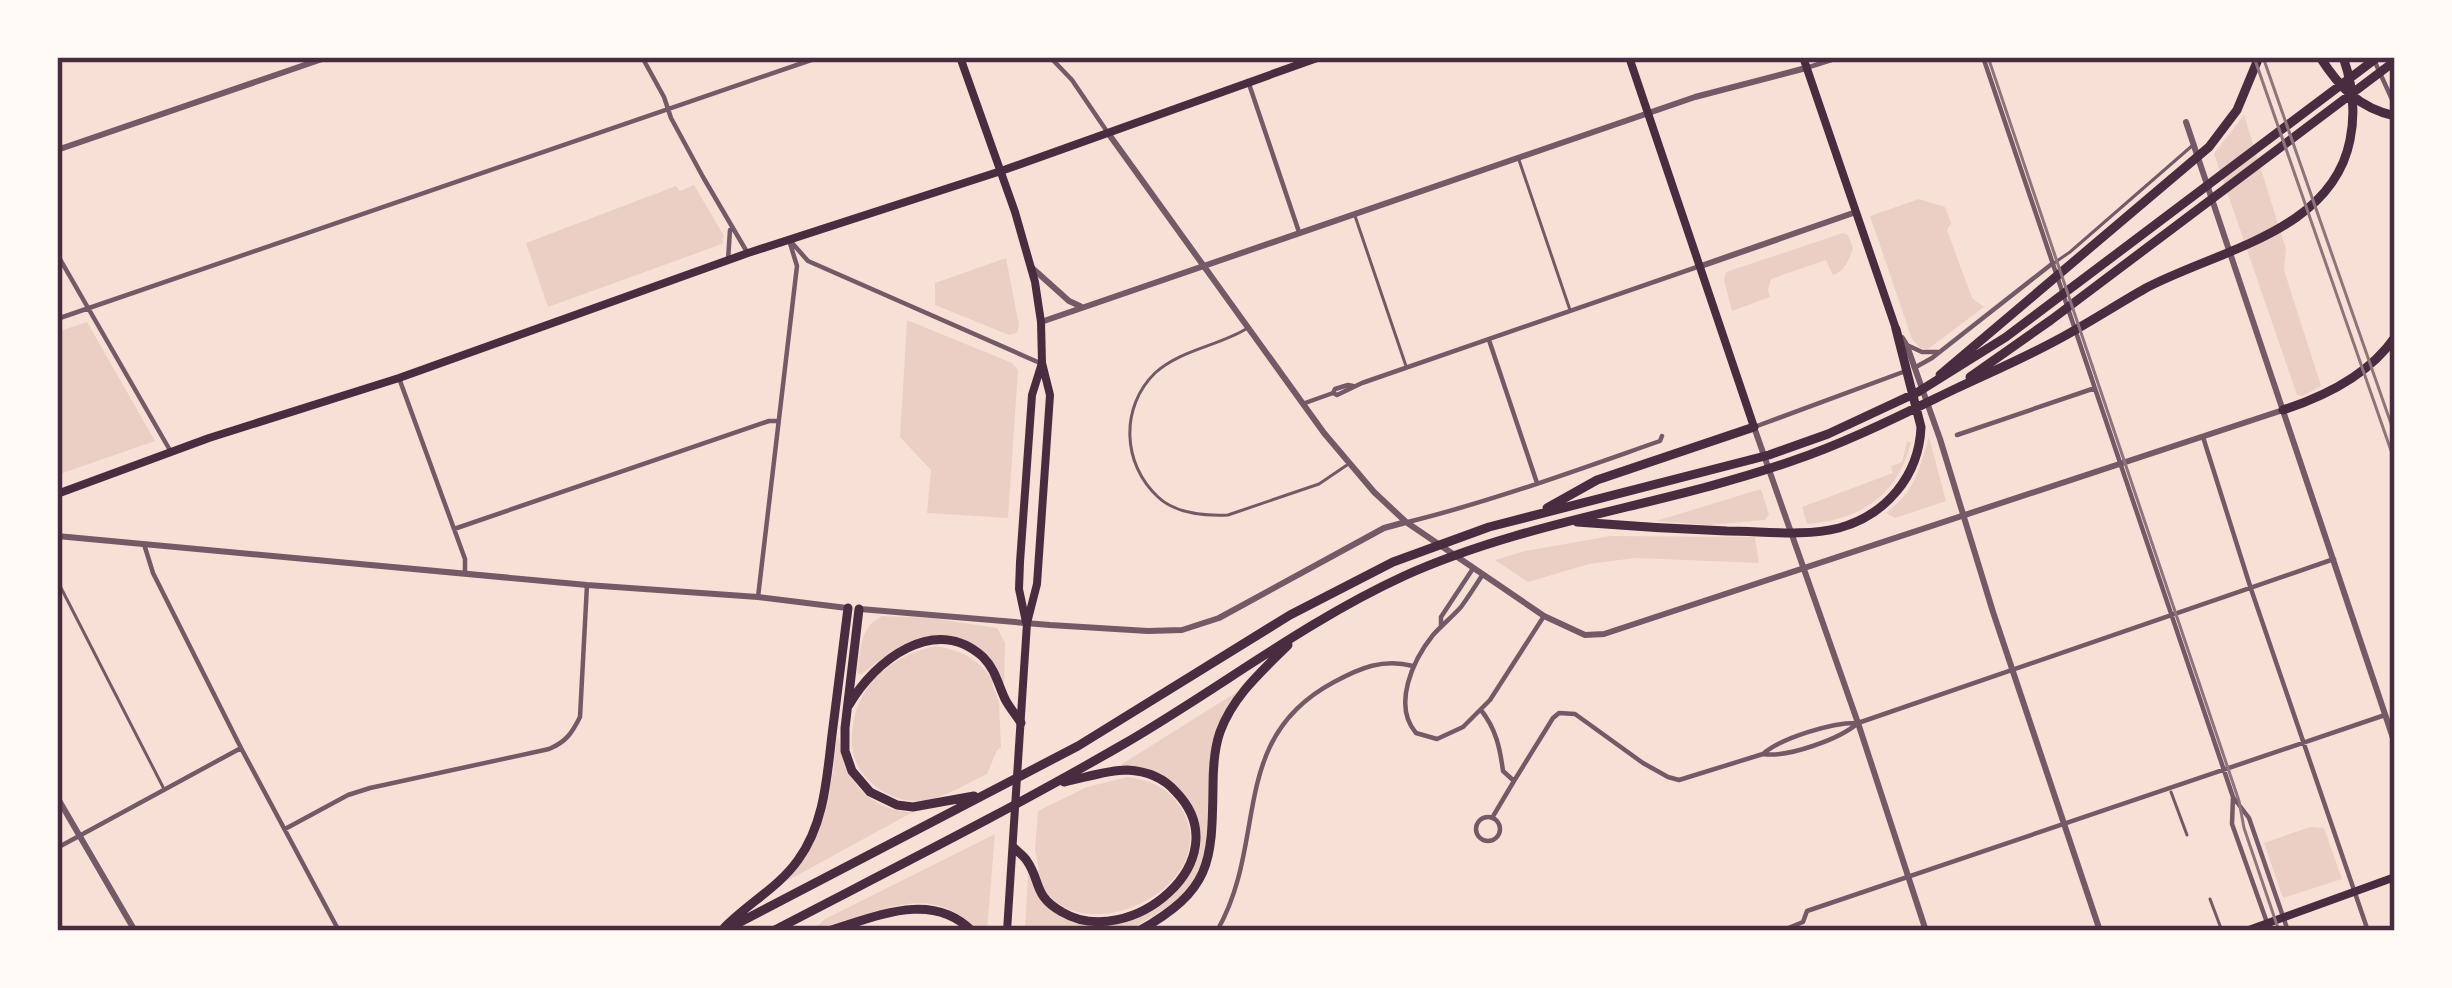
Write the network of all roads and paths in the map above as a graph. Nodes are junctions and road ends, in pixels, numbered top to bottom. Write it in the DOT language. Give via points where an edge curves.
graph roads {
  1 [pos="328,57"];
  2 [pos="642,57"];
  3 [pos="820,57"];
  4 [pos="960,57"];
  5 [pos="1050,57"];
  6 [pos="1320,57"];
  7 [pos="1629,57"];
  8 [pos="1803,57"];
  9 [pos="1840,57"];
  10 [pos="1983,57"];
  11 [pos="2259,57"];
  12 [pos="2320,57"];
  13 [pos="2343,57"];
  14 [pos="2376,57"];
  15 [pos="2395,61"];
  16 [pos="1806,68"];
  17 [pos="1248,81"];
  18 [pos="2395,106"];
  19 [pos="668,108"];
  20 [pos="1648,113"];
  21 [pos="2395,116"];
  22 [pos="2186,122"];
  23 [pos="1108,133"];
  24 [pos="2194,144"];
  25 [pos="57,150"];
  26 [pos="1519,158"];
  27 [pos="1001,171"];
  28 [pos="1856,212"];
  29 [pos="1354,214"];
  30 [pos="730,224"];
  31 [pos="1299,232"];
  32 [pos="789,240"];
  33 [pos="57,254"];
  34 [pos="748,254"];
  35 [pos="728,260"];
  36 [pos="2053,263"];
  37 [pos="1203,265"];
  38 [pos="1030,266"];
  39 [pos="1700,266"];
  40 [pos="1084,307"];
  41 [pos="89,308"];
  42 [pos="1571,312"];
  43 [pos="57,319"];
  44 [pos="1041,322"];
  45 [pos="1248,328"];
  46 [pos="1896,329"];
  47 [pos="2395,337"];
  48 [pos="1489,340"];
  49 [pos="1907,346"];
  50 [pos="1938,352"];
  51 [pos="1042,364"];
  52 [pos="1406,368"];
  53 [pos="1910,369"];
  54 [pos="399,378"];
  55 [pos="2095,388"];
  56 [pos="1918,392"];
  57 [pos="1935,399"];
  58 [pos="1303,404"];
  59 [pos="2283,410"];
  60 [pos="778,421"];
  61 [pos="1754,427"];
  62 [pos="1957,434"];
  63 [pos="1662,436"];
  64 [pos="2203,436"];
  65 [pos="172,453"];
  66 [pos="1349,464"];
  67 [pos="2120,464"];
  68 [pos="1537,483"];
  69 [pos="57,494"];
  70 [pos="1538,513"];
  71 [pos="1964,517"];
  72 [pos="1566,521"];
  73 [pos="1406,522"];
  74 [pos="454,530"];
  75 [pos="57,536"];
  76 [pos="144,544"];
  77 [pos="2334,559"];
  78 [pos="1474,568"];
  79 [pos="1802,568"];
  80 [pos="465,572"];
  81 [pos="1483,574"];
  82 [pos="57,580"];
  83 [pos="587,585"];
  84 [pos="2251,589"];
  85 [pos="758,597"];
  86 [pos="853,608"];
  87 [pos="1544,616"];
  88 [pos="2172,616"];
  89 [pos="1027,623"];
  90 [pos="1441,627"];
  91 [pos="1297,635"];
  92 [pos="1413,666"];
  93 [pos="2013,670"];
  94 [pos="847,710"];
  95 [pos="1481,710"];
  96 [pos="2395,712"];
  97 [pos="2385,715"];
  98 [pos="1022,723"];
  99 [pos="1858,723"];
  100 [pos="2303,741"];
  101 [pos="2395,744"];
  102 [pos="242,748"];
  103 [pos="1762,754"];
  104 [pos="2223,769"];
  105 [pos="1514,781"];
  106 [pos="1053,784"];
  107 [pos="2170,787"];
  108 [pos="164,790"];
  109 [pos="986,794"];
  110 [pos="2233,796"];
  111 [pos="57,797"];
  112 [pos="1492,818"];
  113 [pos="2065,823"];
  114 [pos="285,830"];
  115 [pos="79,835"];
  116 [pos="2187,835"];
  117 [pos="57,848"];
  118 [pos="1014,848"];
  119 [pos="2393,876"];
  120 [pos="1908,878"];
  121 [pos="2355,891"];
  122 [pos="2210,899"];
  123 [pos="2283,918"];
  124 [pos="2269,927"];
  125 [pos="135,931"];
  126 [pos="339,931"];
  127 [pos="722,931"];
  128 [pos="773,931"];
  129 [pos="828,931"];
  130 [pos="972,931"];
  131 [pos="1007,931"];
  132 [pos="1139,931"];
  133 [pos="1217,931"];
  134 [pos="1780,931"];
  135 [pos="1926,931"];
  136 [pos="2100,931"];
  137 [pos="2222,931"];
  138 [pos="2246,931"];
  139 [pos="2288,931"];
  140 [pos="2368,931"];
  1 -- 25 [label="street"];
  2 -- 19 [label="street"];
  3 -- 19 [label="street"];
  4 -- 27 [label="main road"];
  5 -- 23 [label="street"];
  6 -- 17 [label="main road"];
  7 -- 20 [label="main road"];
  8 -- 16 [label="main road"];
  9 -- 16 [label="street"];
  10 -- 36 [label="street"];
  11 -- 56 [label="highway" via="2237,110 2210,147"];
  12 -- 21 [label="highway" via="2357,101"];
  13 -- 57 [label="highway" via="2353,90 2351,134 2342,167 2311,208"];
  14 -- 18 [label="street"];
  14 -- 56 [label="highway" via="2035,316"];
  15 -- 57 [label="highway"];
  16 -- 20 [label="street"];
  16 -- 28 [label="main road"];
  17 -- 23 [label="main road"];
  17 -- 31 [label="street"];
  19 -- 30 [label="street"];
  19 -- 41 [label="street"];
  20 -- 26 [label="street"];
  20 -- 39 [label="main road"];
  22 -- 24 [label="street"];
  23 -- 27 [label="main road"];
  23 -- 37 [label="street"];
  24 -- 36 [label="lane"];
  24 -- 59 [label="street"];
  26 -- 29 [label="street"];
  26 -- 42 [label="lane"];
  27 -- 32 [label="main road"];
  27 -- 38 [label="main road"];
  28 -- 39 [label="street"];
  28 -- 46 [label="main road"];
  29 -- 31 [label="street"];
  29 -- 52 [label="lane"];
  30 -- 34 [label="street"];
  30 -- 35 [label="street"];
  31 -- 37 [label="street"];
  32 -- 34 [label="main road"];
  32 -- 51 [label="street" via="808,261"];
  32 -- 60 [label="street" via="797,266"];
  33 -- 41 [label="street"];
  34 -- 35 [label="main road"];
  35 -- 54 [label="main road"];
  36 -- 50 [label="street"];
  36 -- 55 [label="street"];
  37 -- 40 [label="street"];
  37 -- 45 [label="street"];
  38 -- 40 [label="street"];
  38 -- 44 [label="main road"];
  39 -- 42 [label="street"];
  39 -- 61 [label="main road"];
  40 -- 44 [label="street"];
  41 -- 43 [label="street"];
  41 -- 65 [label="street"];
  42 -- 48 [label="street"];
  44 -- 51 [label="main road"];
  45 -- 58 [label="street"];
  45 -- 66 [label="lane" via="1176,359 1145,384 1129,436 1138,472 1168,504 1215,516 1319,484"];
  46 -- 49 [label="street"];
  46 -- 53 [label="highway"];
  47 -- 59 [label="highway" via="2360,372"];
  48 -- 52 [label="street"];
  48 -- 68 [label="street"];
  49 -- 50 [label="street"];
  49 -- 53 [label="street"];
  50 -- 53 [label="street"];
  51 -- 89 [label="main road" via="1050,395 1047,451"];
  51 -- 89 [label="main road" via="1032,395 1020,562"];
  52 -- 58 [label="street"];
  53 -- 61 [label="street"];
  53 -- 71 [label="street"];
  53 -- 72 [label="highway" via="1922,427 1915,463 1865,517 1808,532"];
  54 -- 65 [label="main road"];
  54 -- 74 [label="street"];
  55 -- 62 [label="street"];
  55 -- 67 [label="street"];
  56 -- 70 [label="highway" via="1726,468"];
  57 -- 72 [label="highway" via="1844,442 1730,480"];
  58 -- 66 [label="street"];
  59 -- 64 [label="street"];
  59 -- 77 [label="street"];
  60 -- 74 [label="street"];
  60 -- 85 [label="street"];
  61 -- 70 [label="highway" via="1597,480"];
  61 -- 79 [label="street"];
  63 -- 68 [label="street"];
  64 -- 67 [label="street"];
  64 -- 84 [label="street"];
  65 -- 69 [label="main road"];
  66 -- 73 [label="street"];
  67 -- 71 [label="street"];
  67 -- 88 [label="street"];
  68 -- 73 [label="street"];
  70 -- 109 [label="highway" via="1393,562 1324,595 1112,727"];
  71 -- 79 [label="street"];
  71 -- 93 [label="street"];
  72 -- 91 [label="highway" via="1409,574"];
  73 -- 78 [label="street"];
  73 -- 89 [label="street" via="1200,626"];
  74 -- 80 [label="street"];
  75 -- 76 [label="street"];
  76 -- 80 [label="street"];
  76 -- 102 [label="street"];
  77 -- 84 [label="street"];
  77 -- 97 [label="street"];
  78 -- 81 [label="street"];
  78 -- 90 [label="street"];
  79 -- 87 [label="street" via="1604,634"];
  79 -- 99 [label="street"];
  80 -- 83 [label="street"];
  81 -- 87 [label="street"];
  81 -- 90 [label="street"];
  82 -- 108 [label="lane"];
  83 -- 85 [label="street"];
  83 -- 114 [label="street" via="580,717 562,744 370,788"];
  84 -- 88 [label="street"];
  84 -- 100 [label="street"];
  85 -- 86 [label="street"];
  86 -- 89 [label="street"];
  86 -- 94 [label="highway"];
  86 -- 127 [label="highway" via="815,828 784,878"];
  87 -- 95 [label="street"];
  88 -- 93 [label="street"];
  88 -- 104 [label="street"];
  89 -- 98 [label="main road"];
  90 -- 92 [label="street"];
  91 -- 106 [label="highway"];
  91 -- 132 [label="highway" via="1242,693 1220,732 1211,850 1201,878"];
  92 -- 95 [label="street" via="1406,713 1416,733 1437,739"];
  92 -- 133 [label="street" via="1358,669 1291,712 1259,771 1236,893"];
  93 -- 99 [label="street"];
  93 -- 113 [label="street"];
  94 -- 98 [label="highway" via="889,658 942,641 982,656"];
  94 -- 109 [label="highway" via="848,762 878,798 913,807"];
  95 -- 105 [label="street"];
  96 -- 97 [label="lane"];
  97 -- 100 [label="street"];
  97 -- 101 [label="street"];
  98 -- 118 [label="main road"];
  99 -- 103 [label="street"];
  99 -- 103 [label="street" via="1777,756"];
  99 -- 120 [label="street"];
  100 -- 104 [label="street"];
  100 -- 121 [label="street"];
  102 -- 108 [label="street"];
  102 -- 114 [label="street"];
  103 -- 105 [label="street" via="1679,780 1575,714 1559,713"];
  104 -- 107 [label="street"];
  104 -- 110 [label="street"];
  105 -- 112 [label="street"];
  106 -- 118 [label="highway" via="1120,770 1165,782 1195,827 1184,878 1135,914 1082,920 1049,903"];
  106 -- 128 [label="highway"];
  107 -- 113 [label="street"];
  107 -- 116 [label="lane"];
  108 -- 115 [label="street"];
  109 -- 127 [label="highway"];
  110 -- 123 [label="street" via="2249,818"];
  110 -- 124 [label="street" via="2232,824"];
  111 -- 115 [label="street"];
  113 -- 120 [label="street"];
  113 -- 136 [label="street"];
  114 -- 126 [label="street"];
  115 -- 117 [label="street"];
  115 -- 125 [label="street"];
  118 -- 131 [label="main road"];
  119 -- 121 [label="main road"];
  120 -- 134 [label="street" via="1807,911 1799,925"];
  120 -- 135 [label="street"];
  121 -- 123 [label="main road"];
  121 -- 140 [label="street"];
  122 -- 137 [label="lane"];
  123 -- 124 [label="main road"];
  123 -- 139 [label="street"];
  124 -- 138 [label="main road"];
  129 -- 130 [label="highway" via="921,908 948,913"];
}
